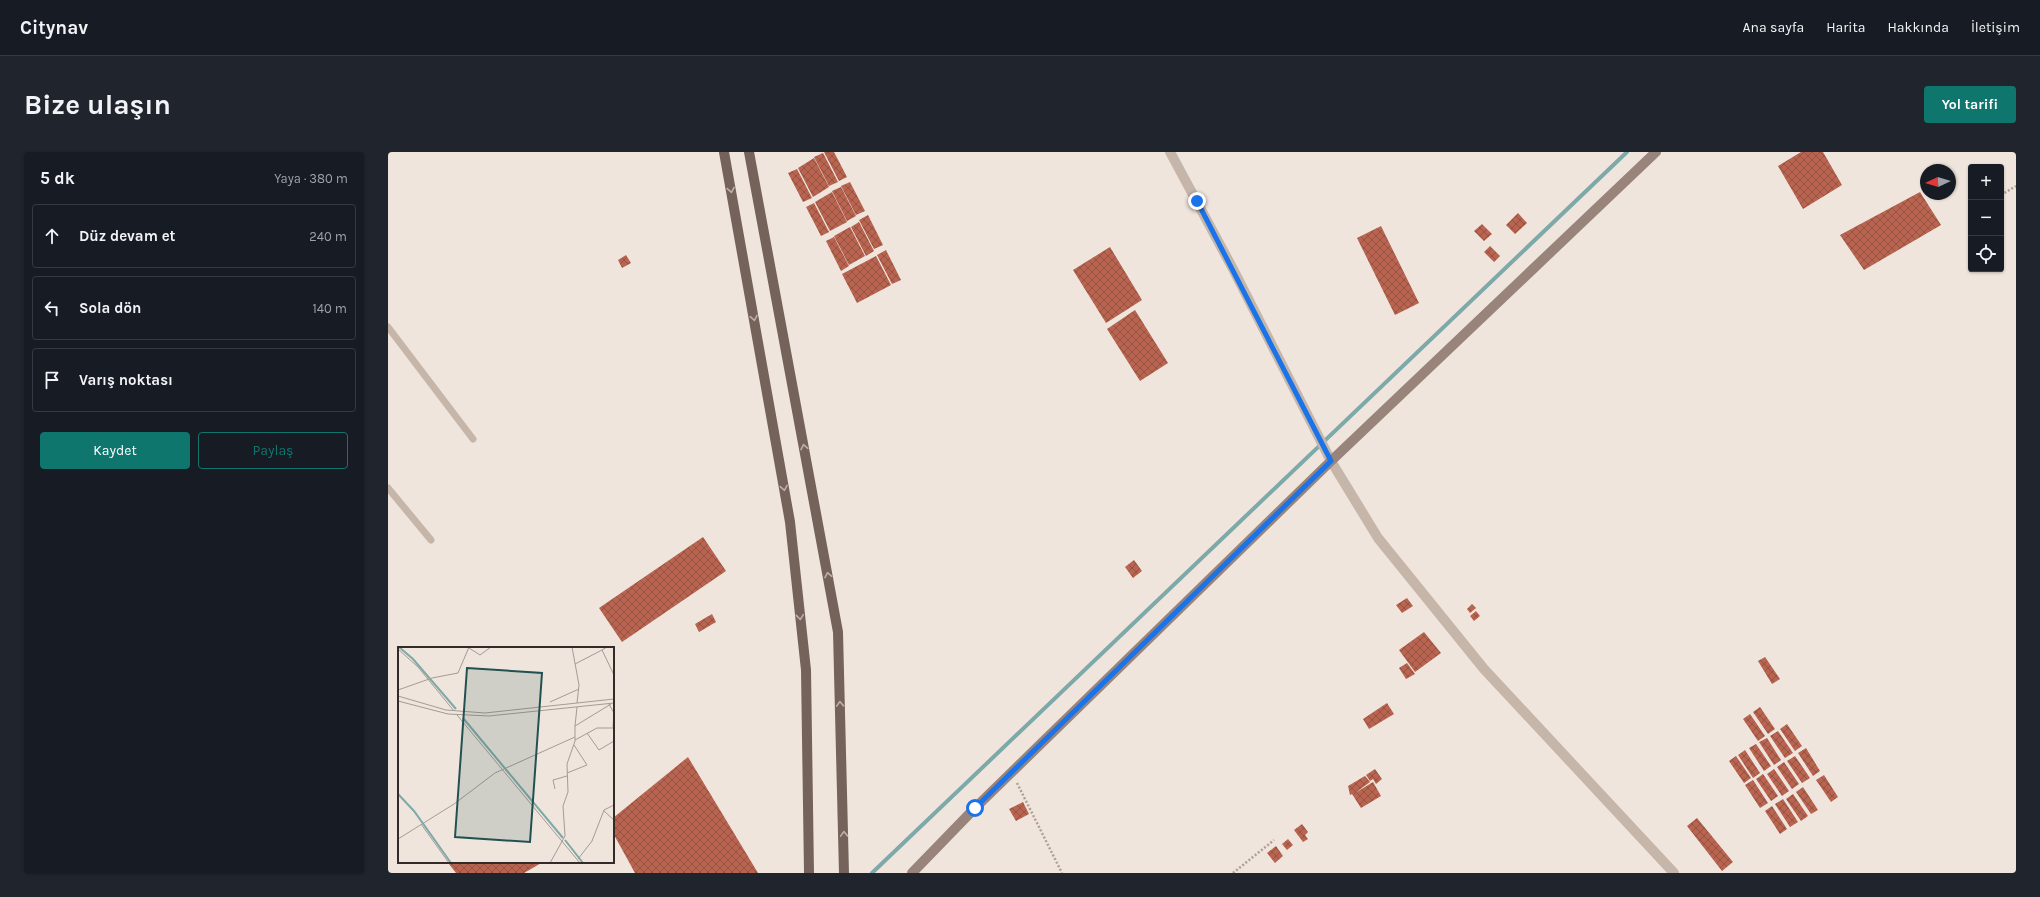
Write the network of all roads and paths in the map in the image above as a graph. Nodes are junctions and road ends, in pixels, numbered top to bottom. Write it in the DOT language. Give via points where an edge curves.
graph roads {
  1 [pos="724,152"];
  2 [pos="749,152"];
  3 [pos="1170,152"];
  4 [pos="1656,152"];
  5 [pos="2016,186"];
  6 [pos="2004,193"];
  7 [pos="388,327"];
  8 [pos="473,439"];
  9 [pos="1331,461"];
  10 [pos="388,488"];
  11 [pos="431,540"];
  12 [pos="1012,772"];
  13 [pos="1274,840"];
  14 [pos="809,873"];
  15 [pos="844,873"];
  16 [pos="912,873"];
  17 [pos="1062,873"];
  18 [pos="1233,873"];
  19 [pos="1674,873"];
  1 -- 14 [label="main road, one-way" via="790,522 806,670"];
  15 -- 2 [label="main road, one-way" via="838,632"];
  3 -- 9 [label="street" via="1233,268"];
  4 -- 9 [label="street"];
  5 -- 6 [label="path"];
  7 -- 8 [label="lane"];
  9 -- 12 [label="street"];
  9 -- 19 [label="street" via="1378,538 1479,663"];
  10 -- 11 [label="lane"];
  12 -- 16 [label="street"];
  12 -- 17 [label="path"];
  13 -- 18 [label="path"];
}
